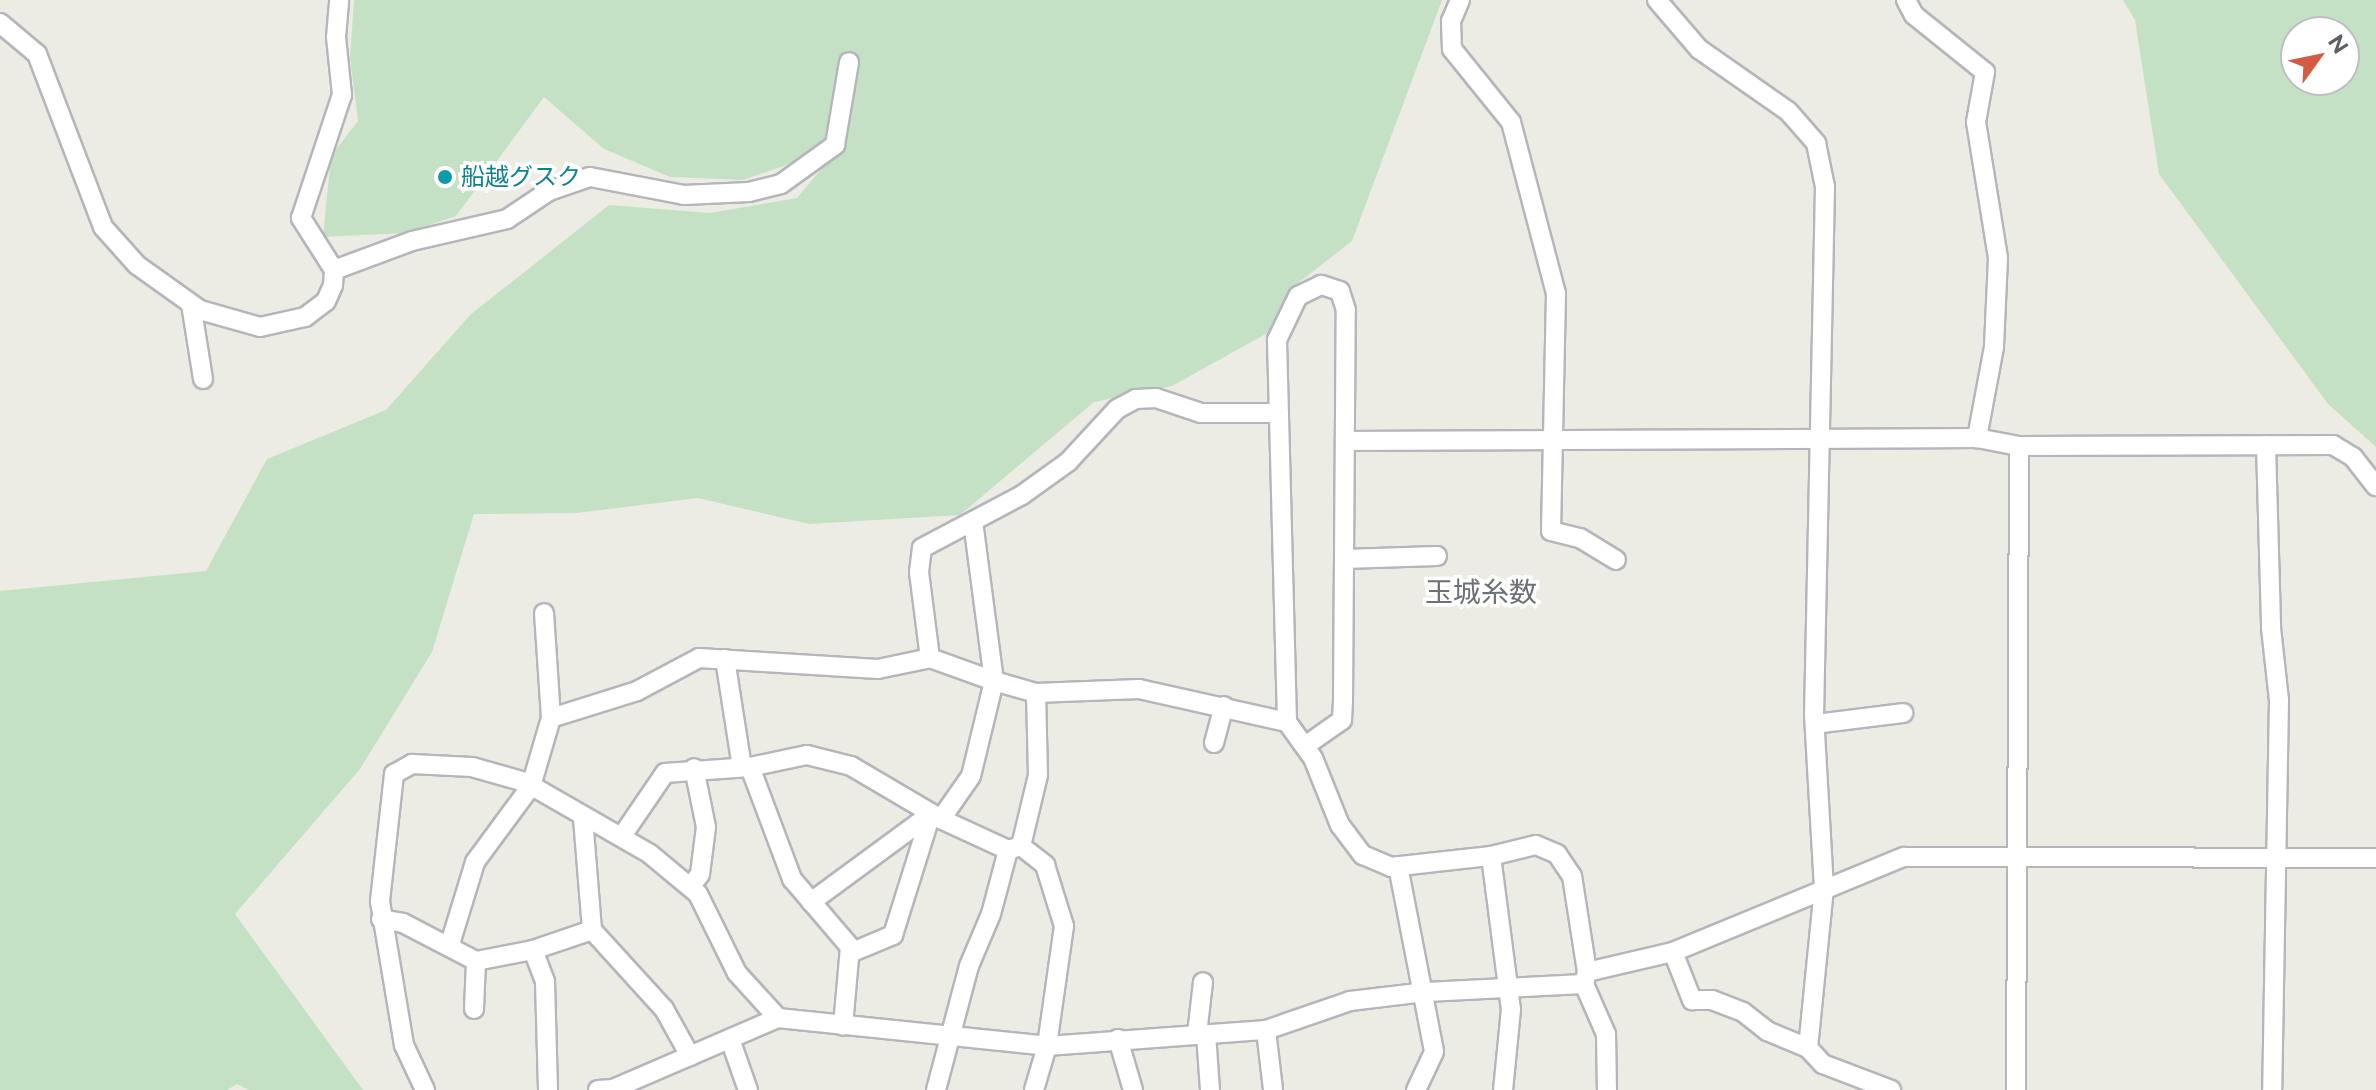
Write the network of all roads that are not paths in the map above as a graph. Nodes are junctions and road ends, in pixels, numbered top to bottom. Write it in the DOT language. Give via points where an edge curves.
graph roads {
  1 [pos="339,0"];
  2 [pos="1460,0"];
  3 [pos="1657,0"];
  4 [pos="1906,0"];
  5 [pos="0,23"];
  6 [pos="849,62"];
  7 [pos="334,270"];
  8 [pos="191,304"];
  9 [pos="203,379"];
  10 [pos="1279,413"];
  11 [pos="1977,438"];
  12 [pos="1554,440"];
  13 [pos="1345,441"];
  14 [pos="1819,441"];
  15 [pos="2266,445"];
  16 [pos="2019,446"];
  17 [pos="2376,486"];
  18 [pos="973,521"];
  19 [pos="1437,556"];
  20 [pos="1344,559"];
  21 [pos="1616,560"];
  22 [pos="544,613"];
  23 [pos="930,658"];
  24 [pos="725,659"];
  25 [pos="994,681"];
  26 [pos="1036,693"];
  27 [pos="1224,706"];
  28 [pos="1903,713"];
  29 [pos="551,718"];
  30 [pos="1287,722"];
  31 [pos="1815,724"];
  32 [pos="1214,743"];
  33 [pos="1305,746"];
  34 [pos="746,767"];
  35 [pos="694,768"];
  36 [pos="531,786"];
  37 [pos="936,816"];
  38 [pos="583,818"];
  39 [pos="622,836"];
  40 [pos="1014,848"];
  41 [pos="1491,856"];
  42 [pos="2014,857"];
  43 [pos="2273,857"];
  44 [pos="2376,858"];
  45 [pos="1398,866"];
  46 [pos="690,887"];
  47 [pos="1824,888"];
  48 [pos="811,902"];
  49 [pos="381,919"];
  50 [pos="592,930"];
  51 [pos="450,944"];
  52 [pos="533,950"];
  53 [pos="1673,952"];
  54 [pos="850,953"];
  55 [pos="476,961"];
  56 [pos="1585,978"];
  57 [pos="1203,982"];
  58 [pos="1509,989"];
  59 [pos="1426,992"];
  60 [pos="474,1009"];
  61 [pos="778,1018"];
  62 [pos="843,1026"];
  63 [pos="1266,1030"];
  64 [pos="1202,1034"];
  65 [pos="730,1039"];
  66 [pos="951,1039"];
  67 [pos="1118,1039"];
  68 [pos="1047,1046"];
  69 [pos="1808,1048"];
  70 [pos="690,1056"];
  71 [pos="425,1090"];
  72 [pos="548,1090"];
  73 [pos="598,1090"];
  74 [pos="748,1090"];
  75 [pos="936,1090"];
  76 [pos="1034,1090"];
  77 [pos="1133,1090"];
  78 [pos="1210,1090"];
  79 [pos="1273,1090"];
  80 [pos="1416,1090"];
  81 [pos="1503,1090"];
  82 [pos="1607,1090"];
  83 [pos="1891,1090"];
  84 [pos="2016,1090"];
  85 [pos="2272,1090"];
  1 -- 7 [label="street" via="336,37 342,95 301,218"];
  2 -- 12 [label="street" via="1451,21 1452,49 1511,122 1556,293"];
  3 -- 14 [label="street" via="1699,49 1788,111 1816,143 1825,187"];
  4 -- 11 [label="street" via="1914,15 1985,72 1976,122 1998,258 1994,347"];
  5 -- 8 [label="street" via="37,54 103,227 137,265"];
  6 -- 7 [label="street" via="835,145 781,184 749,192 684,195 590,177 549,191 507,219 412,241"];
  7 -- 8 [label="street" via="326,301 305,317 280,326 240,325"];
  8 -- 9 [label="street"];
  10 -- 13 [label="street" via="1277,340 1298,296 1321,285 1340,291 1346,310"];
  10 -- 18 [label="street" via="1201,413 1156,398 1136,399 1117,409 1068,462"];
  10 -- 30 [label="street"];
  11 -- 14 [label="street"];
  11 -- 16 [label="street"];
  12 -- 13 [label="street"];
  12 -- 14 [label="street"];
  12 -- 21 [label="street" via="1551,531 1580,538"];
  13 -- 20 [label="street"];
  14 -- 31 [label="street"];
  15 -- 16 [label="street"];
  15 -- 17 [label="street" via="2333,445 2353,457"];
  15 -- 43 [label="street" via="2271,628 2279,700"];
  16 -- 42 [label="street"];
  18 -- 23 [label="street" via="922,548 919,572"];
  18 -- 25 [label="street"];
  19 -- 20 [label="street"];
  20 -- 33 [label="street" via="1342,720"];
  22 -- 29 [label="street"];
  23 -- 24 [label="street" via="878,669"];
  23 -- 25 [label="street"];
  24 -- 29 [label="street" via="699,658 637,691"];
  24 -- 34 [label="street"];
  25 -- 26 [label="street"];
  25 -- 37 [label="street" via="971,776"];
  26 -- 27 [label="street" via="1139,689"];
  26 -- 40 [label="street" via="1038,775"];
  27 -- 30 [label="street"];
  27 -- 32 [label="street"];
  28 -- 31 [label="street"];
  29 -- 36 [label="street"];
  30 -- 33 [label="street"];
  31 -- 47 [label="street"];
  33 -- 45 [label="street" via="1340,825 1363,855"];
  34 -- 35 [label="street"];
  34 -- 37 [label="street" via="807,755 851,766"];
  34 -- 48 [label="street" via="792,879"];
  35 -- 39 [label="street" via="665,773"];
  35 -- 46 [label="street" via="706,827 700,874"];
  36 -- 38 [label="street"];
  36 -- 49 [label="street" via="472,767 412,764 394,774"];
  36 -- 51 [label="street" via="475,862"];
  37 -- 40 [label="street"];
  37 -- 48 [label="street"];
  37 -- 54 [label="street" via="893,935"];
  38 -- 39 [label="street"];
  38 -- 50 [label="street"];
  39 -- 46 [label="street"];
  40 -- 66 [label="street"];
  40 -- 68 [label="street" via="1045,865 1064,926"];
  41 -- 45 [label="street"];
  41 -- 56 [label="street" via="1536,845 1557,854 1572,876"];
  41 -- 58 [label="street"];
  42 -- 43 [label="street"];
  42 -- 47 [label="street" via="1904,857"];
  42 -- 84 [label="street"];
  43 -- 44 [label="street"];
  43 -- 85 [label="street"];
  45 -- 59 [label="street"];
  46 -- 61 [label="street" via="737,973"];
  47 -- 53 [label="street"];
  47 -- 69 [label="street"];
  48 -- 54 [label="street"];
  49 -- 51 [label="street"];
  49 -- 71 [label="street" via="404,1045"];
  50 -- 52 [label="street"];
  50 -- 70 [label="street" via="664,1009"];
  51 -- 55 [label="street"];
  52 -- 55 [label="street"];
  52 -- 72 [label="street" via="545,982"];
  53 -- 56 [label="street"];
  53 -- 69 [label="street" via="1692,1000 1712,1000 1743,1012 1767,1031"];
  54 -- 62 [label="street"];
  55 -- 60 [label="street"];
  56 -- 58 [label="street"];
  56 -- 82 [label="street" via="1606,1034"];
  57 -- 64 [label="street"];
  58 -- 59 [label="street"];
  58 -- 81 [label="street"];
  59 -- 63 [label="street" via="1350,1001"];
  59 -- 80 [label="street" via="1434,1052"];
  61 -- 62 [label="street"];
  61 -- 65 [label="street"];
  62 -- 66 [label="street"];
  63 -- 64 [label="street"];
  63 -- 79 [label="street"];
  64 -- 67 [label="street"];
  64 -- 78 [label="street"];
  65 -- 70 [label="street"];
  65 -- 74 [label="street"];
  66 -- 68 [label="street" via="998,1037"];
  66 -- 75 [label="street"];
  67 -- 68 [label="street"];
  67 -- 77 [label="street"];
  68 -- 76 [label="street"];
  69 -- 83 [label="street" via="1823,1064"];
  70 -- 73 [label="street" via="613,1089"];
}
